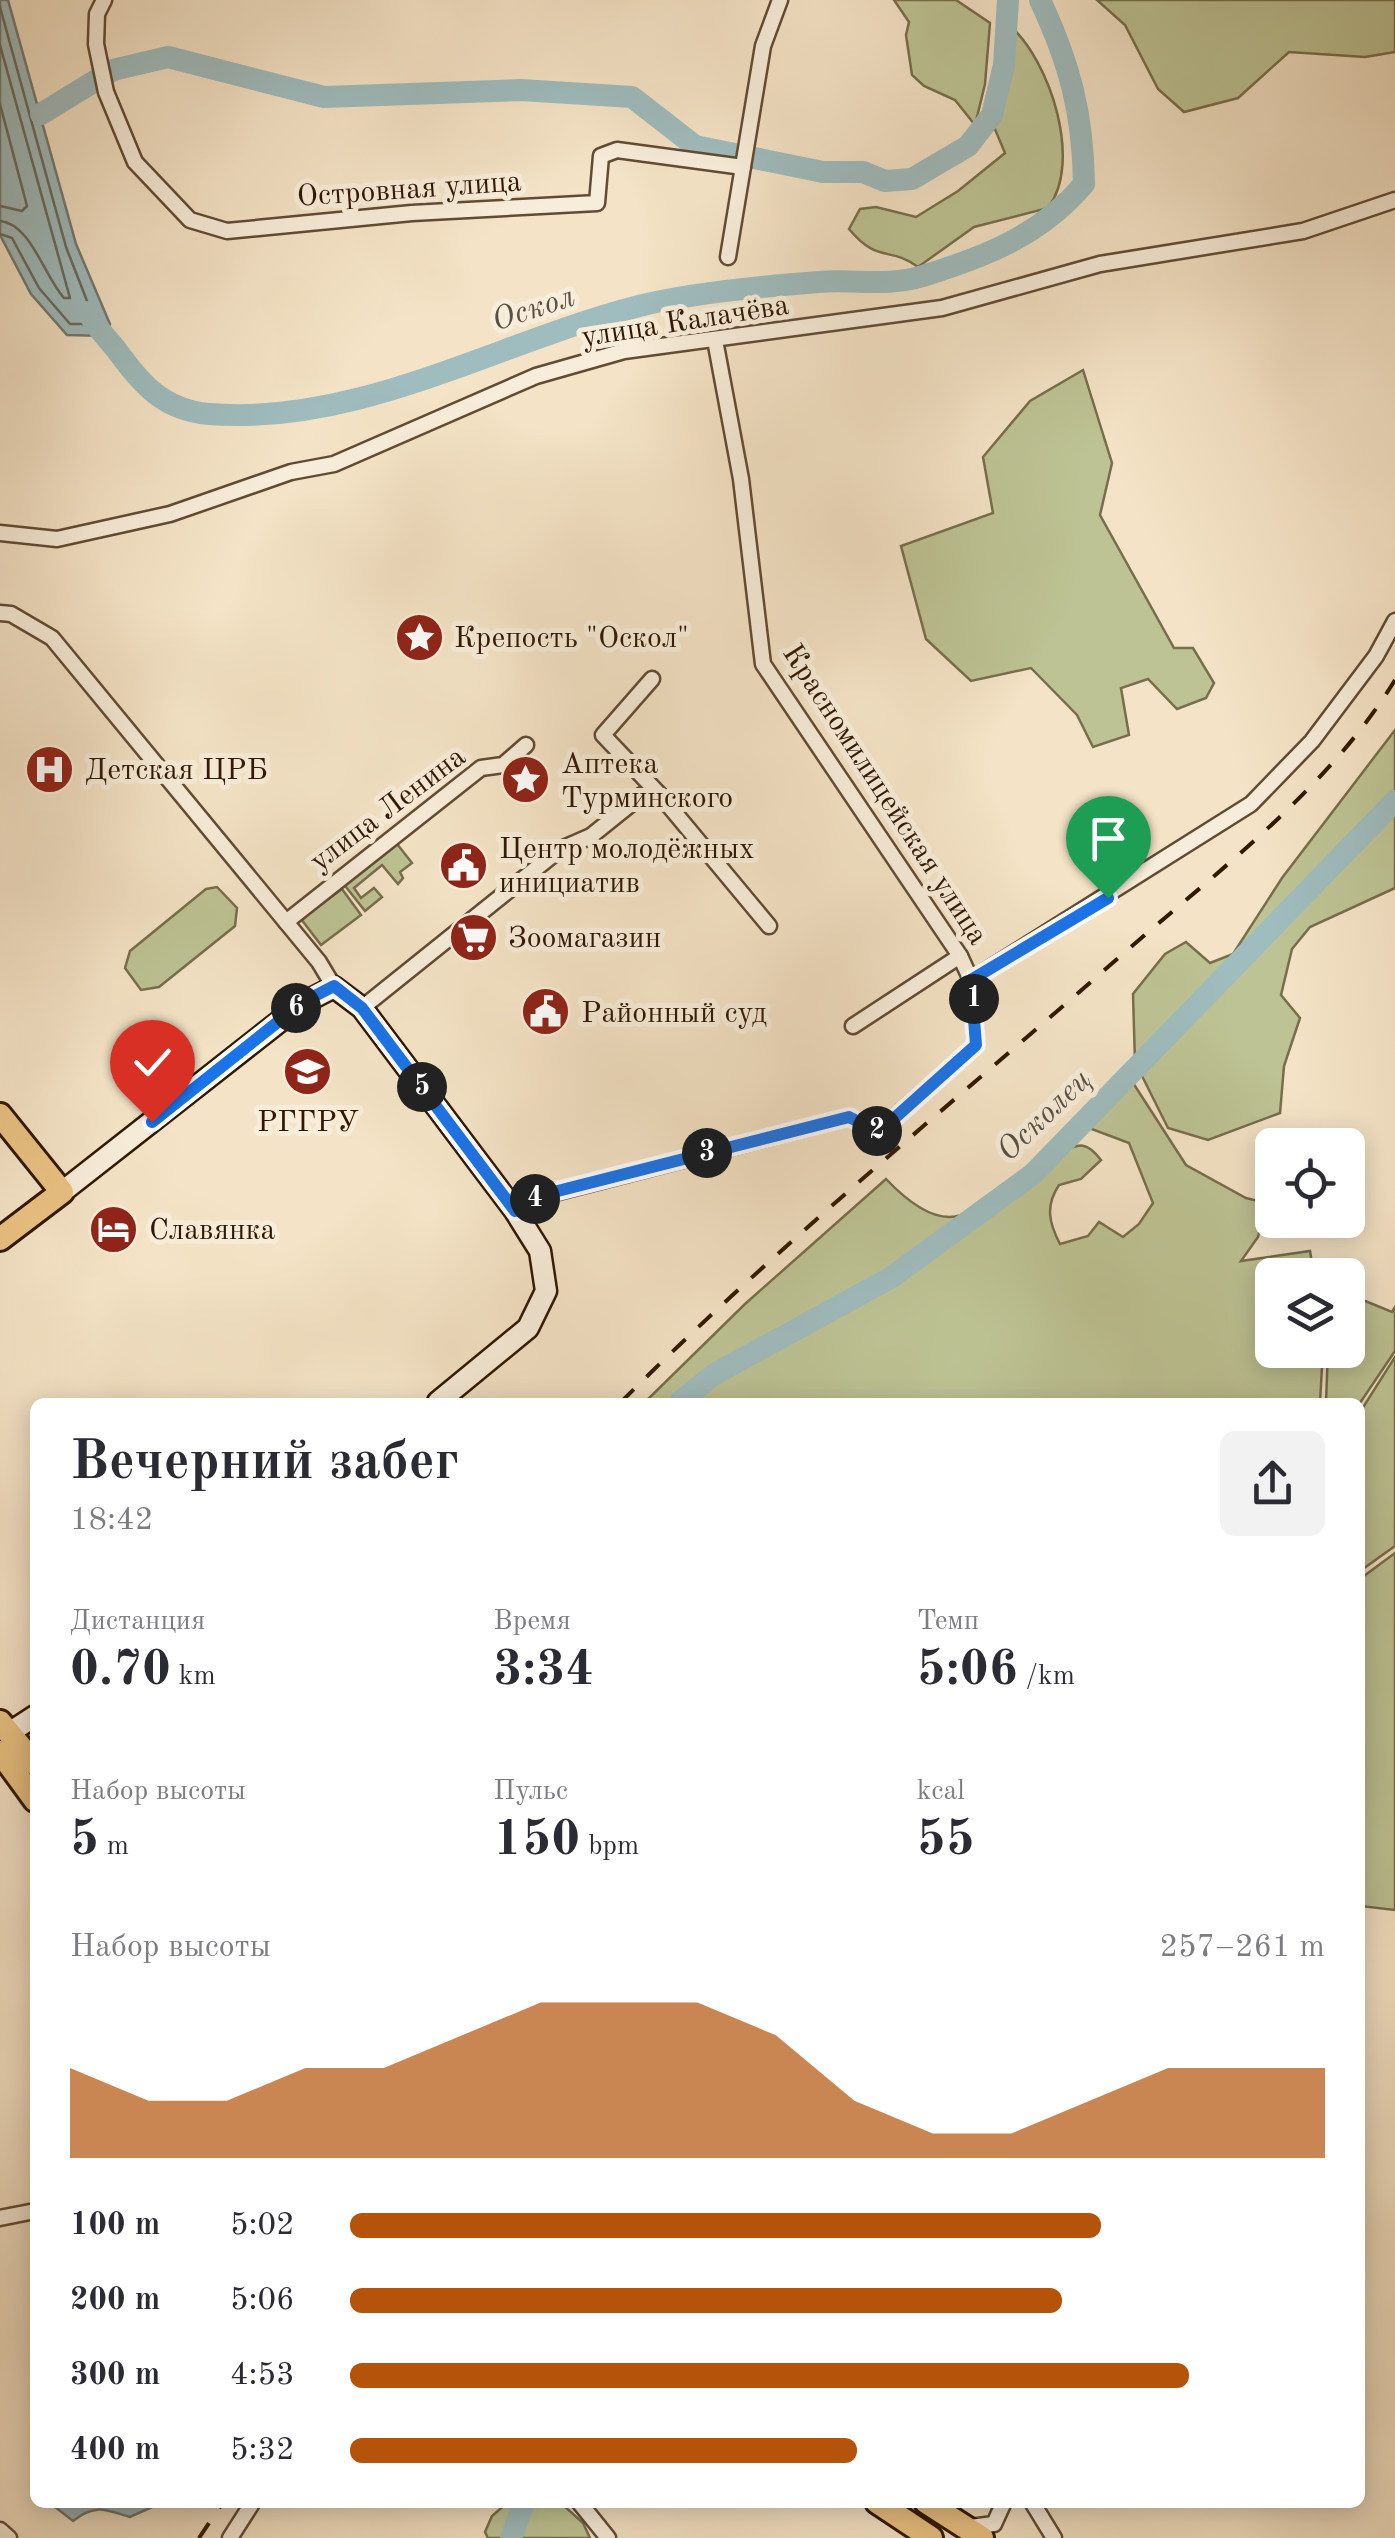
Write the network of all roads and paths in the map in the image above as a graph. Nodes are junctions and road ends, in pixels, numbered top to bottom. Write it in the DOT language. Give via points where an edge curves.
graph roads {
  1 [pos="104,0"];
  2 [pos="780,0"];
  3 [pos="744,160"];
  4 [pos="1395,200"];
  5 [pos="728,257"];
  6 [pos="715,340"];
  7 [pos="0,533"];
  8 [pos="0,614"];
  9 [pos="1395,622"];
  10 [pos="652,680"];
  11 [pos="526,745"];
  12 [pos="660,795"];
  13 [pos="286,922"];
  14 [pos="769,926"];
  15 [pos="960,956"];
  16 [pos="971,980"];
  17 [pos="334,986"];
  18 [pos="362,1008"];
  19 [pos="853,1026"];
  20 [pos="0,1115"];
  21 [pos="62,1192"];
  22 [pos="515,1211"];
  23 [pos="0,1239"];
  24 [pos="443,1398"];
  25 [pos="30,1719"];
  26 [pos="3,1736"];
  27 [pos="30,1760"];
  28 [pos="30,1790"];
  29 [pos="30,2212"];
  30 [pos="0,2218"];
  31 [pos="249,2508"];
  32 [pos="586,2508"];
  33 [pos="886,2508"];
  34 [pos="935,2508"];
  35 [pos="1001,2508"];
  36 [pos="1036,2508"];
  37 [pos="0,2530"];
  38 [pos="972,2532"];
  39 [pos="9,2538"];
  40 [pos="230,2538"];
  41 [pos="608,2538"];
  42 [pos="931,2538"];
  43 [pos="1054,2538"];
  1 -- 3 [label="street, Островная улица" via="97,14 99,62 136,162 190,220 227,231 597,203 601,156 617,150"];
  2 -- 3 [label="street" via="763,46"];
  3 -- 5 [label="street"];
  4 -- 6 [label="street, улица Калачёва" via="1303,230 1100,264 942,308"];
  6 -- 7 [label="street, улица Калачёва" via="624,351 536,376 334,464 170,514 57,539"];
  6 -- 15 [label="street, Красномилицейская улица" via="741,478 763,664"];
  8 -- 13 [label="street" via="52,638"];
  9 -- 16 [label="street" via="1312,741 1251,804"];
  10 -- 12 [label="street" via="603,735"];
  11 -- 13 [label="street, улица Ленина" via="503,765 481,768"];
  12 -- 14 [label="street"];
  12 -- 18 [label="street" via="642,795 591,836 558,850"];
  13 -- 17 [label="street"];
  15 -- 16 [label="street, Красномилицейская улица"];
  15 -- 19 [label="street"];
  16 -- 22 [label="street" via="976,1045 879,1132 849,1117 538,1196"];
  17 -- 18 [label="street"];
  17 -- 21 [label="street" via="303,1002"];
  18 -- 22 [label="street"];
  20 -- 21 [label="main road"];
  21 -- 23 [label="main road"];
  22 -- 24 [label="street" via="540,1251 542,1302 528,1328"];
  25 -- 26 [label="street"];
  26 -- 27 [label="main road"];
  26 -- 28 [label="main road"];
  29 -- 30 [label="street"];
  31 -- 40 [label="street"];
  32 -- 41 [label="street"];
  33 -- 42 [label="main road"];
  34 -- 38 [label="main road"];
  35 -- 38 [label="street" via="994,2524"];
  36 -- 43 [label="street"];
  37 -- 39 [label="street"];
}
